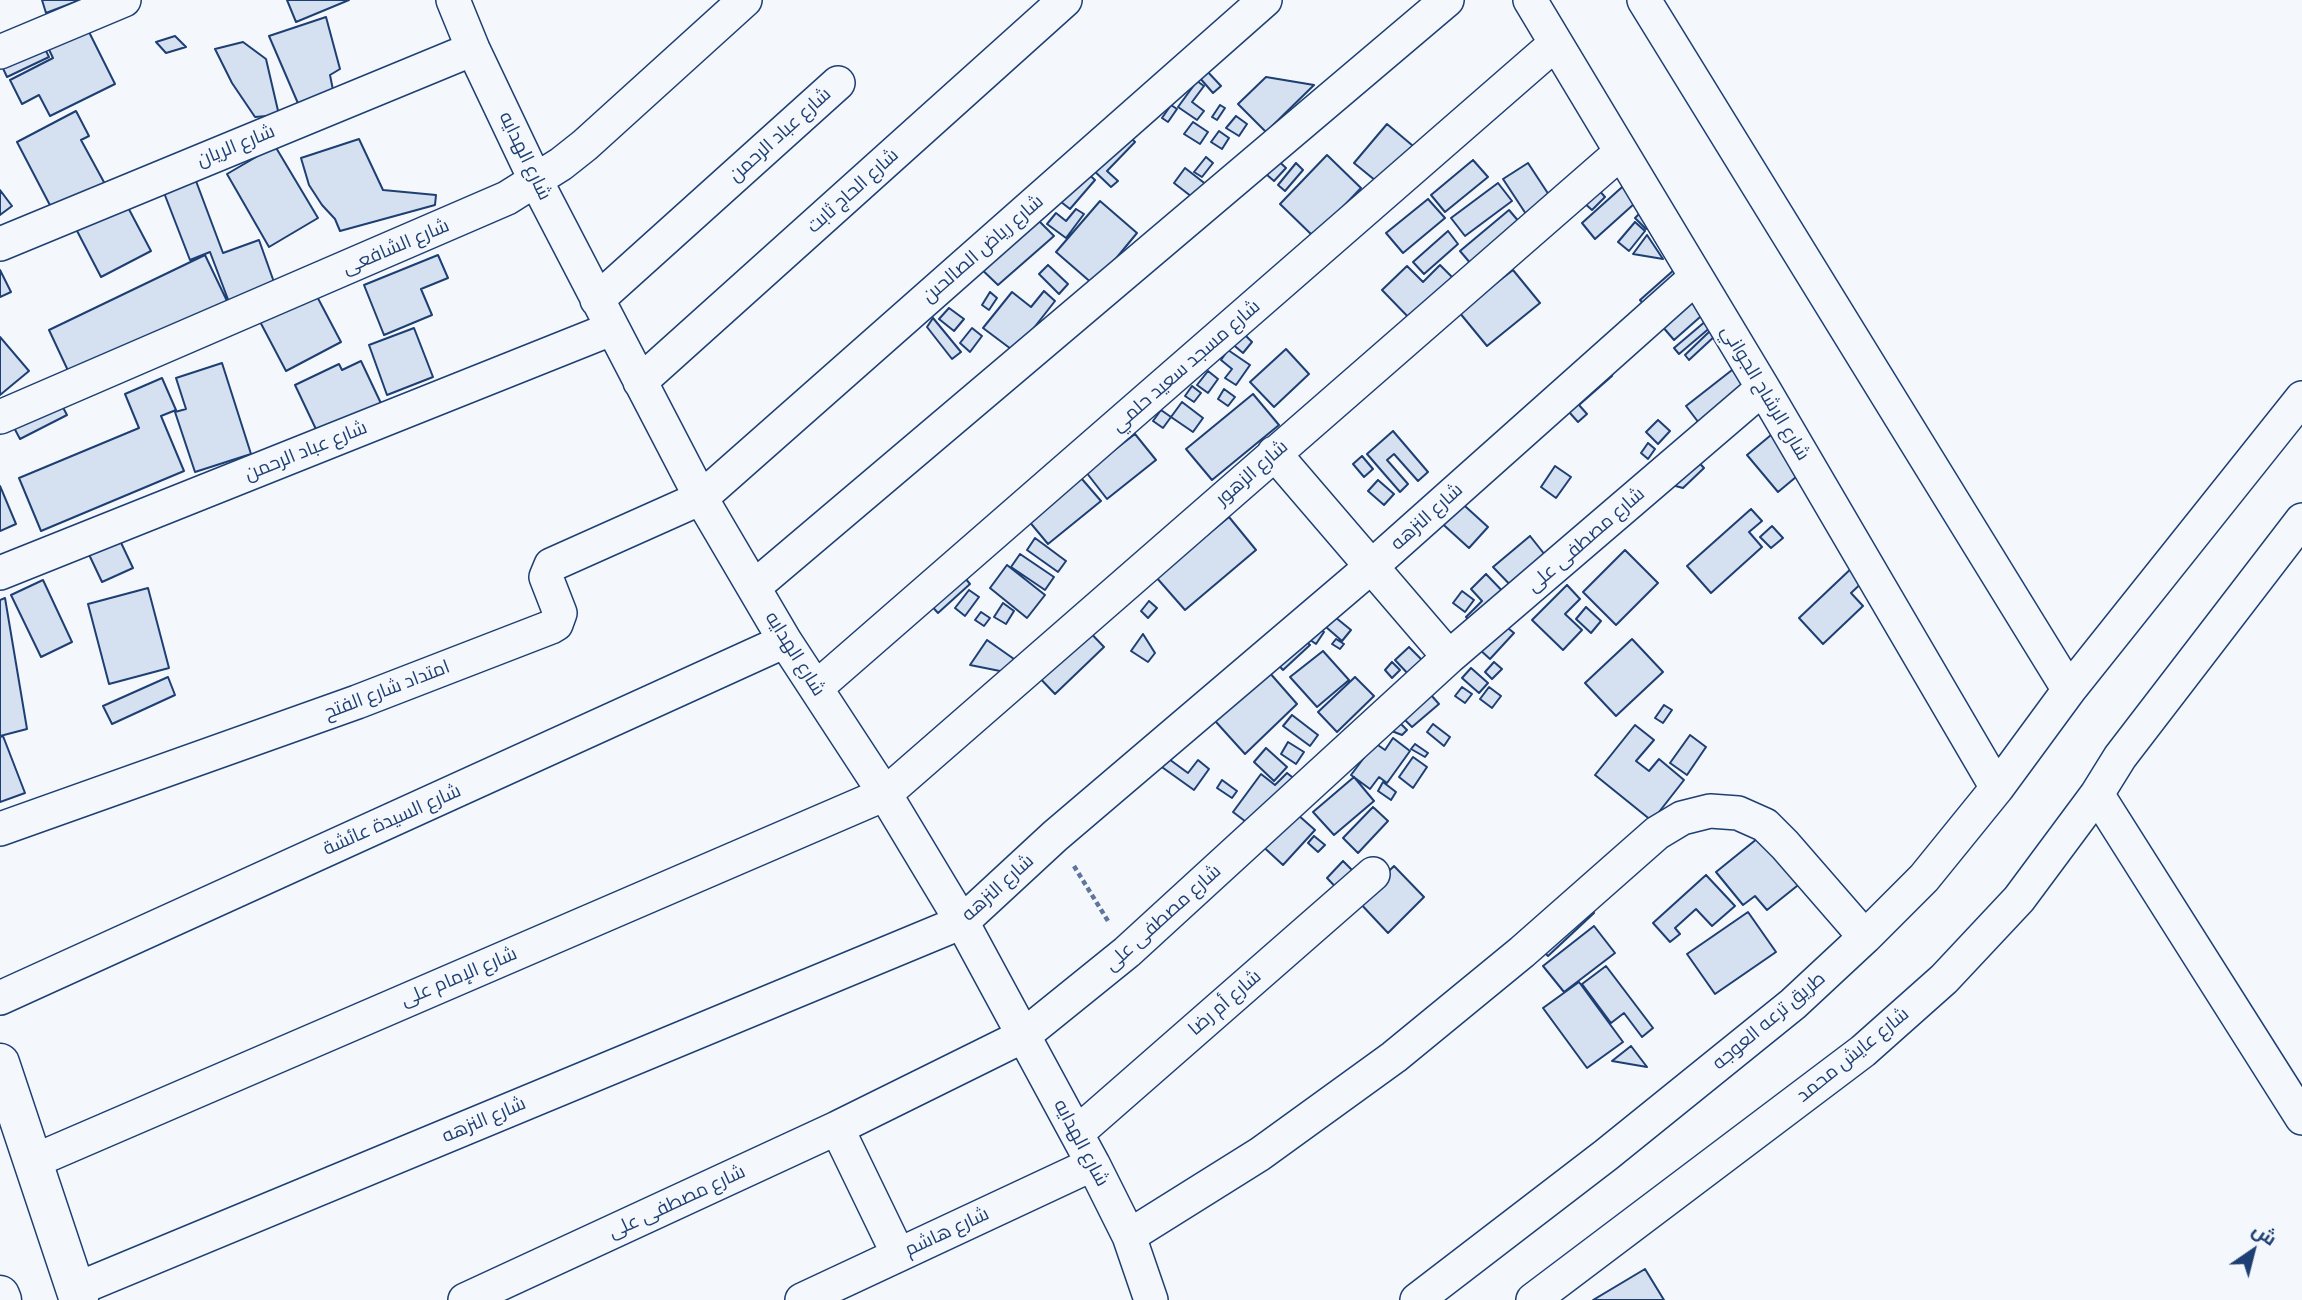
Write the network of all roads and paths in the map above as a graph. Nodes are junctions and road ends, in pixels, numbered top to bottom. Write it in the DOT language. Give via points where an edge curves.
graph roads {
  1 [pos="124,0"];
  2 [pos="745,0"];
  3 [pos="1065,0"];
  4 [pos="1265,0"];
  5 [pos="1447,0"];
  6 [pos="1530,0"];
  7 [pos="1644,0"];
  8 [pos="462,5"];
  9 [pos="1555,44"];
  10 [pos="473,49"];
  11 [pos="0,52"];
  12 [pos="838,83"];
  13 [pos="1620,153"];
  14 [pos="536,181"];
  15 [pos="0,244"];
  16 [pos="1695,278"];
  17 [pos="597,300"];
  18 [pos="611,329"];
  19 [pos="640,382"];
  20 [pos="1763,388"];
  21 [pos="2302,398"];
  22 [pos="0,416"];
  23 [pos="1274,453"];
  24 [pos="701,498"];
  25 [pos="2302,520"];
  26 [pos="1372,566"];
  27 [pos="0,573"];
  28 [pos="754,587"];
  29 [pos="785,641"];
  30 [pos="1449,657"];
  31 [pos="816,688"];
  32 [pos="2069,690"];
  33 [pos="1997,788"];
  34 [pos="885,794"];
  35 [pos="2097,794"];
  36 [pos="0,829"];
  37 [pos="1055,836"];
  38 [pos="1373,874"];
  39 [pos="962,922"];
  40 [pos="1865,937"];
  41 [pos="1127,952"];
  42 [pos="0,999"];
  43 [pos="1023,1036"];
  44 [pos="0,1063"];
  45 [pos="2302,1118"];
  46 [pos="837,1128"];
  47 [pos="1077,1133"];
  48 [pos="34,1161"];
  49 [pos="1093,1164"];
  50 [pos="1129,1236"];
  51 [pos="898,1254"];
  52 [pos="0,1295"];
  53 [pos="77,1295"];
  54 [pos="2,1300"];
  55 [pos="465,1300"];
  56 [pos="802,1300"];
  57 [pos="1151,1300"];
  58 [pos="1418,1300"];
  59 [pos="1533,1300"];
  1 -- 11 [label="street"];
  2 -- 14 [label="street, شارع الشافعى" via="585,145"];
  3 -- 19 [label="street, شارع الحاج ثابت"];
  4 -- 24 [label="street, شارع رياض الصالحىن"];
  5 -- 28 [label="street"];
  6 -- 9 [label="street, شارع الرشاح الجواني"];
  7 -- 32 [label="street"];
  8 -- 10 [label="street, شارع الهدايه"];
  9 -- 13 [label="street, شارع الرشاح الجواني"];
  9 -- 31 [label="street, شارع مسجد سعيد حلمي"];
  10 -- 14 [label="street, شارع الهدايه"];
  10 -- 15 [label="street, شارع الريان"];
  12 -- 17 [label="street, شارع عباد الرحمن"];
  13 -- 16 [label="street, شارع الرشاح الجواني"];
  13 -- 23 [label="street, شارع الزهور"];
  14 -- 17 [label="street, شارع الهدايه"];
  14 -- 22 [label="street, شارع الشافعى" via="476,212"];
  16 -- 20 [label="street, شارع الرشاح الجواني"];
  16 -- 26 [label="street, شارع النزهه"];
  17 -- 18 [label="street, شارع الهدايه"];
  18 -- 19 [label="street, شارع الهدايه"];
  18 -- 27 [label="street, شارع عباد الرحمن"];
  19 -- 24 [label="street, شارع الهدايه"];
  20 -- 30 [label="street, شارع مصطفى على"];
  20 -- 33 [label="street, شارع الرشاح الجواني"];
  21 -- 32 [label="street, طريق ترعه العوجه"];
  23 -- 26 [label="street"];
  23 -- 34 [label="street, شارع الزهور"];
  24 -- 28 [label="street, شارع الهدايه"];
  24 -- 36 [label="street, امتداد شارع الفتح" via="551,565 546,577 560,613 551,627 357,702"];
  25 -- 35 [label="street, شارع عايش محمد" via="2120,757"];
  26 -- 30 [label="street"];
  26 -- 37 [label="street, شارع النزهه"];
  28 -- 29 [label="street, شارع الهدايه"];
  29 -- 31 [label="street, شارع الهدايه"];
  29 -- 42 [label="street, شارع السيدة عائشة"];
  30 -- 41 [label="street, شارع مصطفى على"];
  31 -- 34 [label="street, شارع الهدايه"];
  32 -- 33 [label="street, طريق ترعه العوجه"];
  33 -- 40 [label="street, طريق ترعه العوجه" via="1924,878"];
  34 -- 39 [label="street, شارع الهدايه"];
  34 -- 48 [label="street, شارع الإمام على"];
  35 -- 45 [label="street"];
  35 -- 59 [label="street, شارع عايش محمد" via="2019,899 1944,979 1863,1051"];
  37 -- 39 [label="street, شارع النزهه"];
  37 -- 41 [label="path"];
  38 -- 47 [label="street, شارع أم رضا"];
  39 -- 43 [label="street, شارع الهدايه"];
  39 -- 53 [label="street, شارع النزهه"];
  40 -- 50 [label="street" via="1765,825 1729,812 1682,818 1657,833 1394,1057 1260,1154"];
  40 -- 58 [label="street, طريق ترعه العوجه" via="1783,1012"];
  41 -- 43 [label="street, شارع مصطفى على"];
  43 -- 46 [label="street, شارع مصطفى على"];
  43 -- 47 [label="street, شارع الهدايه"];
  44 -- 48 [label="main road"];
  46 -- 51 [label="street"];
  46 -- 55 [label="street, شارع مصطفى على"];
  47 -- 49 [label="street, شارع الهدايه"];
  48 -- 53 [label="main road"];
  49 -- 50 [label="street, شارع الهدايه"];
  49 -- 51 [label="street, شارع هاشم"];
  50 -- 57 [label="street, شارع الهدايه"];
  51 -- 56 [label="street, شارع هاشم"];
  52 -- 54 [label="main road"];
}
